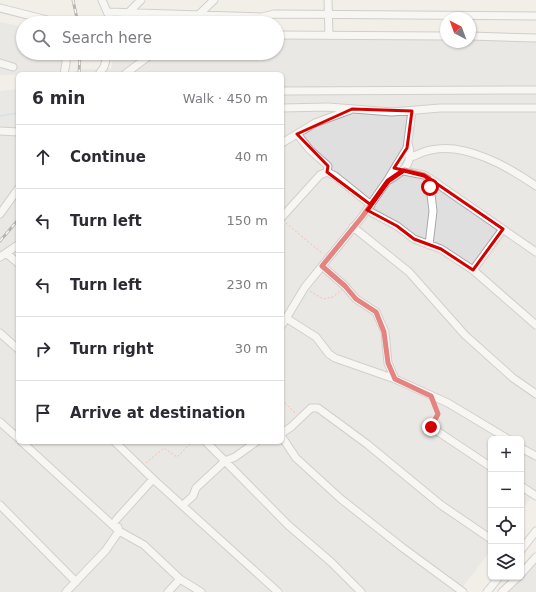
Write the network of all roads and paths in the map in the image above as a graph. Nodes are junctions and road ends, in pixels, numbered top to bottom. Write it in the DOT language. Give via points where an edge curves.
graph roads {
  1 [pos="102,0"];
  2 [pos="141,0"];
  3 [pos="214,0"];
  4 [pos="328,0"];
  5 [pos="0,8"];
  6 [pos="108,12"];
  7 [pos="130,12"];
  8 [pos="201,14"];
  9 [pos="329,14"];
  10 [pos="31,16"];
  11 [pos="109,16"];
  12 [pos="126,16"];
  13 [pos="199,16"];
  14 [pos="242,16"];
  15 [pos="266,16"];
  16 [pos="536,16"];
  17 [pos="284,35"];
  18 [pos="329,35"];
  19 [pos="440,36"];
  20 [pos="476,36"];
  21 [pos="536,38"];
  22 [pos="66,60"];
  23 [pos="106,60"];
  24 [pos="144,60"];
  25 [pos="0,63"];
  26 [pos="13,67"];
  27 [pos="64,72"];
  28 [pos="100,72"];
  29 [pos="128,72"];
  30 [pos="536,90"];
  31 [pos="284,91"];
  32 [pos="284,108"];
  33 [pos="536,108"];
  34 [pos="352,109"];
  35 [pos="412,111"];
  36 [pos="0,131"];
  37 [pos="16,132"];
  38 [pos="297,134"];
  39 [pos="284,142"];
  40 [pos="408,143"];
  41 [pos="411,158"];
  42 [pos="404,170"];
  43 [pos="327,172"];
  44 [pos="429,178"];
  45 [pos="388,181"];
  46 [pos="536,186"];
  47 [pos="16,192"];
  48 [pos="369,207"];
  49 [pos="0,214"];
  50 [pos="284,215"];
  51 [pos="284,222"];
  52 [pos="353,227"];
  53 [pos="503,229"];
  54 [pos="429,245"];
  55 [pos="16,246"];
  56 [pos="536,252"];
  57 [pos="6,253"];
  58 [pos="0,257"];
  59 [pos="328,258"];
  60 [pos="16,261"];
  61 [pos="322,266"];
  62 [pos="473,270"];
  63 [pos="345,286"];
  64 [pos="305,287"];
  65 [pos="284,321"];
  66 [pos="536,325"];
  67 [pos="0,333"];
  68 [pos="16,346"];
  69 [pos="395,379"];
  70 [pos="536,394"];
  71 [pos="431,396"];
  72 [pos="284,402"];
  73 [pos="303,414"];
  74 [pos="0,422"];
  75 [pos="431,427"];
  76 [pos="284,432"];
  77 [pos="16,436"];
  78 [pos="503,436"];
  79 [pos="284,440"];
  80 [pos="24,444"];
  81 [pos="117,444"];
  82 [pos="190,444"];
  83 [pos="208,444"];
  84 [pos="253,444"];
  85 [pos="524,450"];
  86 [pos="536,456"];
  87 [pos="225,461"];
  88 [pos="488,465"];
  89 [pos="141,467"];
  90 [pos="153,479"];
  91 [pos="524,488"];
  92 [pos="536,496"];
  93 [pos="0,505"];
  94 [pos="183,505"];
  95 [pos="119,531"];
  96 [pos="536,531"];
  97 [pos="488,537"];
  98 [pos="524,546"];
  99 [pos="536,557"];
  100 [pos="524,571"];
  101 [pos="180,579"];
  102 [pos="497,580"];
  103 [pos="515,580"];
  104 [pos="76,582"];
  105 [pos="66,592"];
  106 [pos="168,592"];
  107 [pos="201,592"];
  108 [pos="278,592"];
  109 [pos="361,592"];
  110 [pos="463,592"];
  111 [pos="487,592"];
  112 [pos="502,592"];
  1 -- 6 [label="street"];
  2 -- 7 [label="street"];
  3 -- 8 [label="street"];
  4 -- 9 [label="street"];
  5 -- 10 [label="street"];
  6 -- 7 [label="street"];
  6 -- 11 [label="street"];
  7 -- 8 [label="street"];
  7 -- 12 [label="street"];
  8 -- 13 [label="street"];
  8 -- 14 [label="street"];
  9 -- 15 [label="street"];
  9 -- 16 [label="street"];
  9 -- 18 [label="street"];
  17 -- 18 [label="street"];
  18 -- 19 [label="street"];
  20 -- 21 [label="street"];
  22 -- 27 [label="street"];
  23 -- 28 [label="street"];
  24 -- 29 [label="street"];
  25 -- 26 [label="street"];
  30 -- 31 [label="street"];
  32 -- 34 [label="street"];
  33 -- 35 [label="street" via="440,108"];
  34 -- 35 [label="street" via="380,112"];
  34 -- 38 [label="street" via="316,123"];
  35 -- 40 [label="street"];
  36 -- 37 [label="street"];
  38 -- 39 [label="street"];
  38 -- 43 [label="street" via="328,166"];
  40 -- 41 [label="street"];
  40 -- 45 [label="street"];
  41 -- 42 [label="street"];
  41 -- 46 [label="street" via="431,150 461,150 488,159"];
  42 -- 44 [label="street"];
  42 -- 45 [label="street"];
  43 -- 48 [label="street" via="335,176"];
  43 -- 50 [label="street" via="320,175"];
  44 -- 53 [label="street"];
  44 -- 54 [label="street" via="433,211"];
  45 -- 48 [label="street"];
  47 -- 49 [label="street"];
  48 -- 52 [label="street"];
  48 -- 54 [label="street" via="414,239"];
  51 -- 59 [label="path"];
  52 -- 59 [label="street"];
  52 -- 70 [label="street" via="409,272 465,335 502,369"];
  53 -- 56 [label="street"];
  53 -- 62 [label="street"];
  54 -- 62 [label="street" via="441,249"];
  55 -- 57 [label="street"];
  57 -- 58 [label="street"];
  57 -- 60 [label="street"];
  59 -- 61 [label="street"];
  61 -- 63 [label="street"];
  61 -- 64 [label="street"];
  62 -- 66 [label="street"];
  63 -- 64 [label="path" via="333,297 323,299"];
  63 -- 69 [label="street" via="356,299 376,312 380,319 388,363"];
  64 -- 65 [label="street"];
  65 -- 69 [label="street" via="316,337 335,358"];
  67 -- 68 [label="street"];
  69 -- 71 [label="street"];
  71 -- 75 [label="path" via="438,414"];
  71 -- 78 [label="street" via="466,413"];
  72 -- 73 [label="path" via="294,412"];
  73 -- 76 [label="street"];
  73 -- 97 [label="street" via="311,408 318,408 367,444 441,505"];
  74 -- 77 [label="street"];
  75 -- 88 [label="street"];
  79 -- 110 [label="street" via="296,458 341,499"];
  80 -- 95 [label="street"];
  81 -- 89 [label="street"];
  82 -- 89 [label="path" via="177,457 167,449 162,449"];
  83 -- 87 [label="street"];
  84 -- 87 [label="street"];
  85 -- 86 [label="street"];
  87 -- 94 [label="street" via="196,488"];
  87 -- 109 [label="street" via="288,525"];
  89 -- 90 [label="street"];
  90 -- 94 [label="street"];
  90 -- 95 [label="street" via="116,520"];
  91 -- 92 [label="street"];
  93 -- 104 [label="street"];
  94 -- 108 [label="street"];
  95 -- 101 [label="street" via="144,545"];
  95 -- 104 [label="street" via="106,550"];
  96 -- 98 [label="street"];
  99 -- 100 [label="street"];
  101 -- 106 [label="street"];
  101 -- 107 [label="street"];
  102 -- 111 [label="street"];
  103 -- 112 [label="street"];
  104 -- 105 [label="street"];
}
